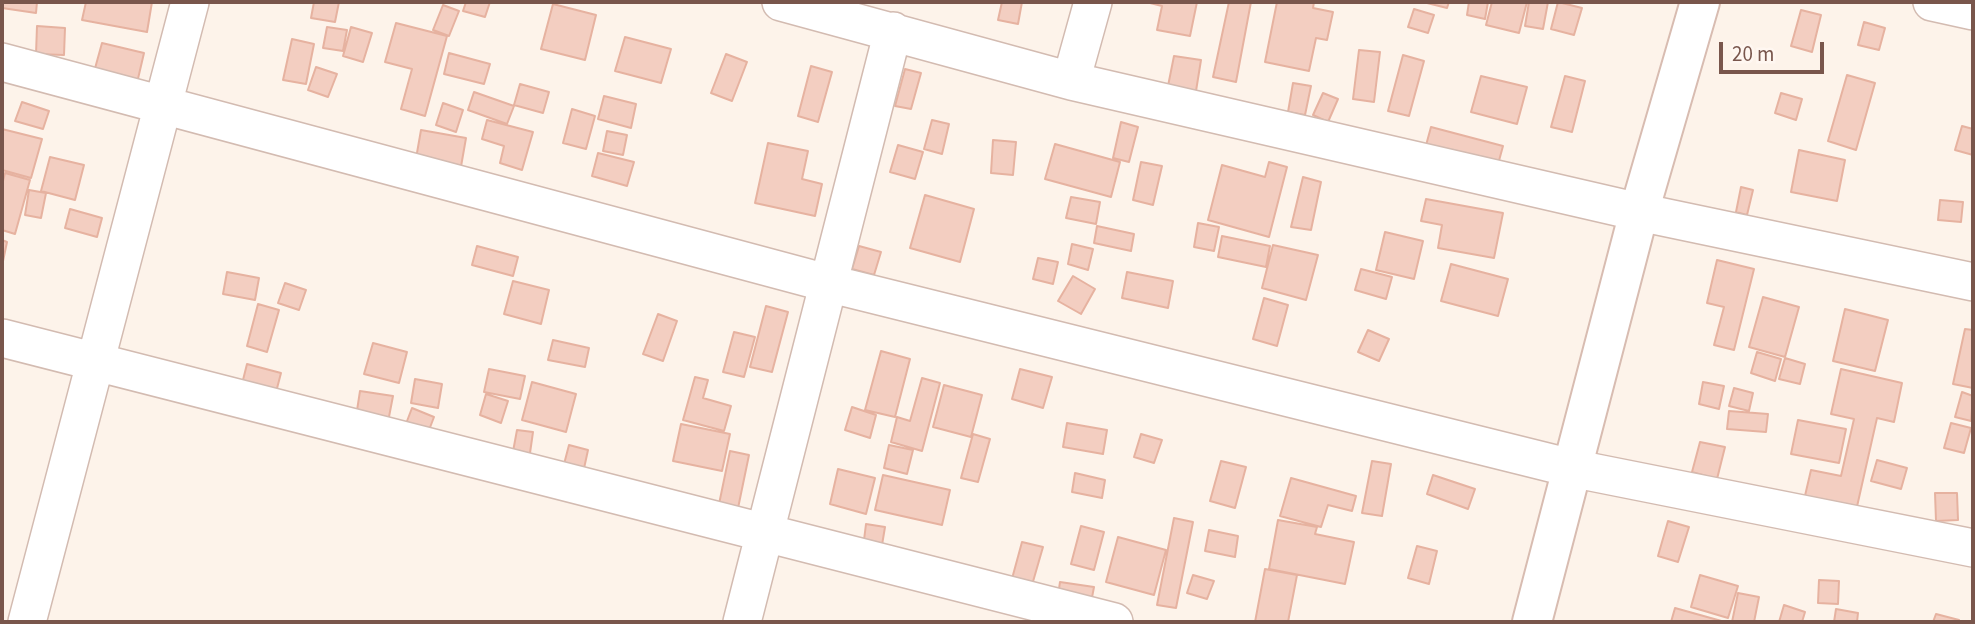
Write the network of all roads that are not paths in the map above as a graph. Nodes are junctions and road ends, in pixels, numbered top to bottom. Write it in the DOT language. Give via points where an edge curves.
graph roads {
  1 [pos="190,2"];
  2 [pos="781,2"];
  3 [pos="1093,2"];
  4 [pos="1700,2"];
  5 [pos="1932,2"];
  6 [pos="1973,11"];
  7 [pos="893,31"];
  8 [pos="2,62"];
  9 [pos="1071,81"];
  10 [pos="164,104"];
  11 [pos="1639,212"];
  12 [pos="1973,282"];
  13 [pos="827,283"];
  14 [pos="2,338"];
  15 [pos="94,363"];
  16 [pos="1571,468"];
  17 [pos="764,534"];
  18 [pos="1973,548"];
  19 [pos="26,618"];
  20 [pos="743,622"];
  21 [pos="1114,622"];
  22 [pos="1532,622"];
  1 -- 10 [label="street"];
  2 -- 7 [label="street"];
  3 -- 9 [label="street"];
  4 -- 11 [label="street"];
  5 -- 6 [label="street"];
  7 -- 9 [label="street"];
  7 -- 13 [label="street"];
  8 -- 10 [label="street"];
  9 -- 11 [label="street"];
  10 -- 13 [label="street"];
  10 -- 15 [label="street"];
  11 -- 12 [label="street"];
  11 -- 16 [label="street"];
  13 -- 16 [label="street"];
  13 -- 17 [label="street"];
  14 -- 15 [label="street"];
  15 -- 17 [label="street"];
  15 -- 19 [label="street"];
  16 -- 18 [label="street"];
  16 -- 22 [label="street"];
  17 -- 20 [label="street"];
  17 -- 21 [label="street"];
}
